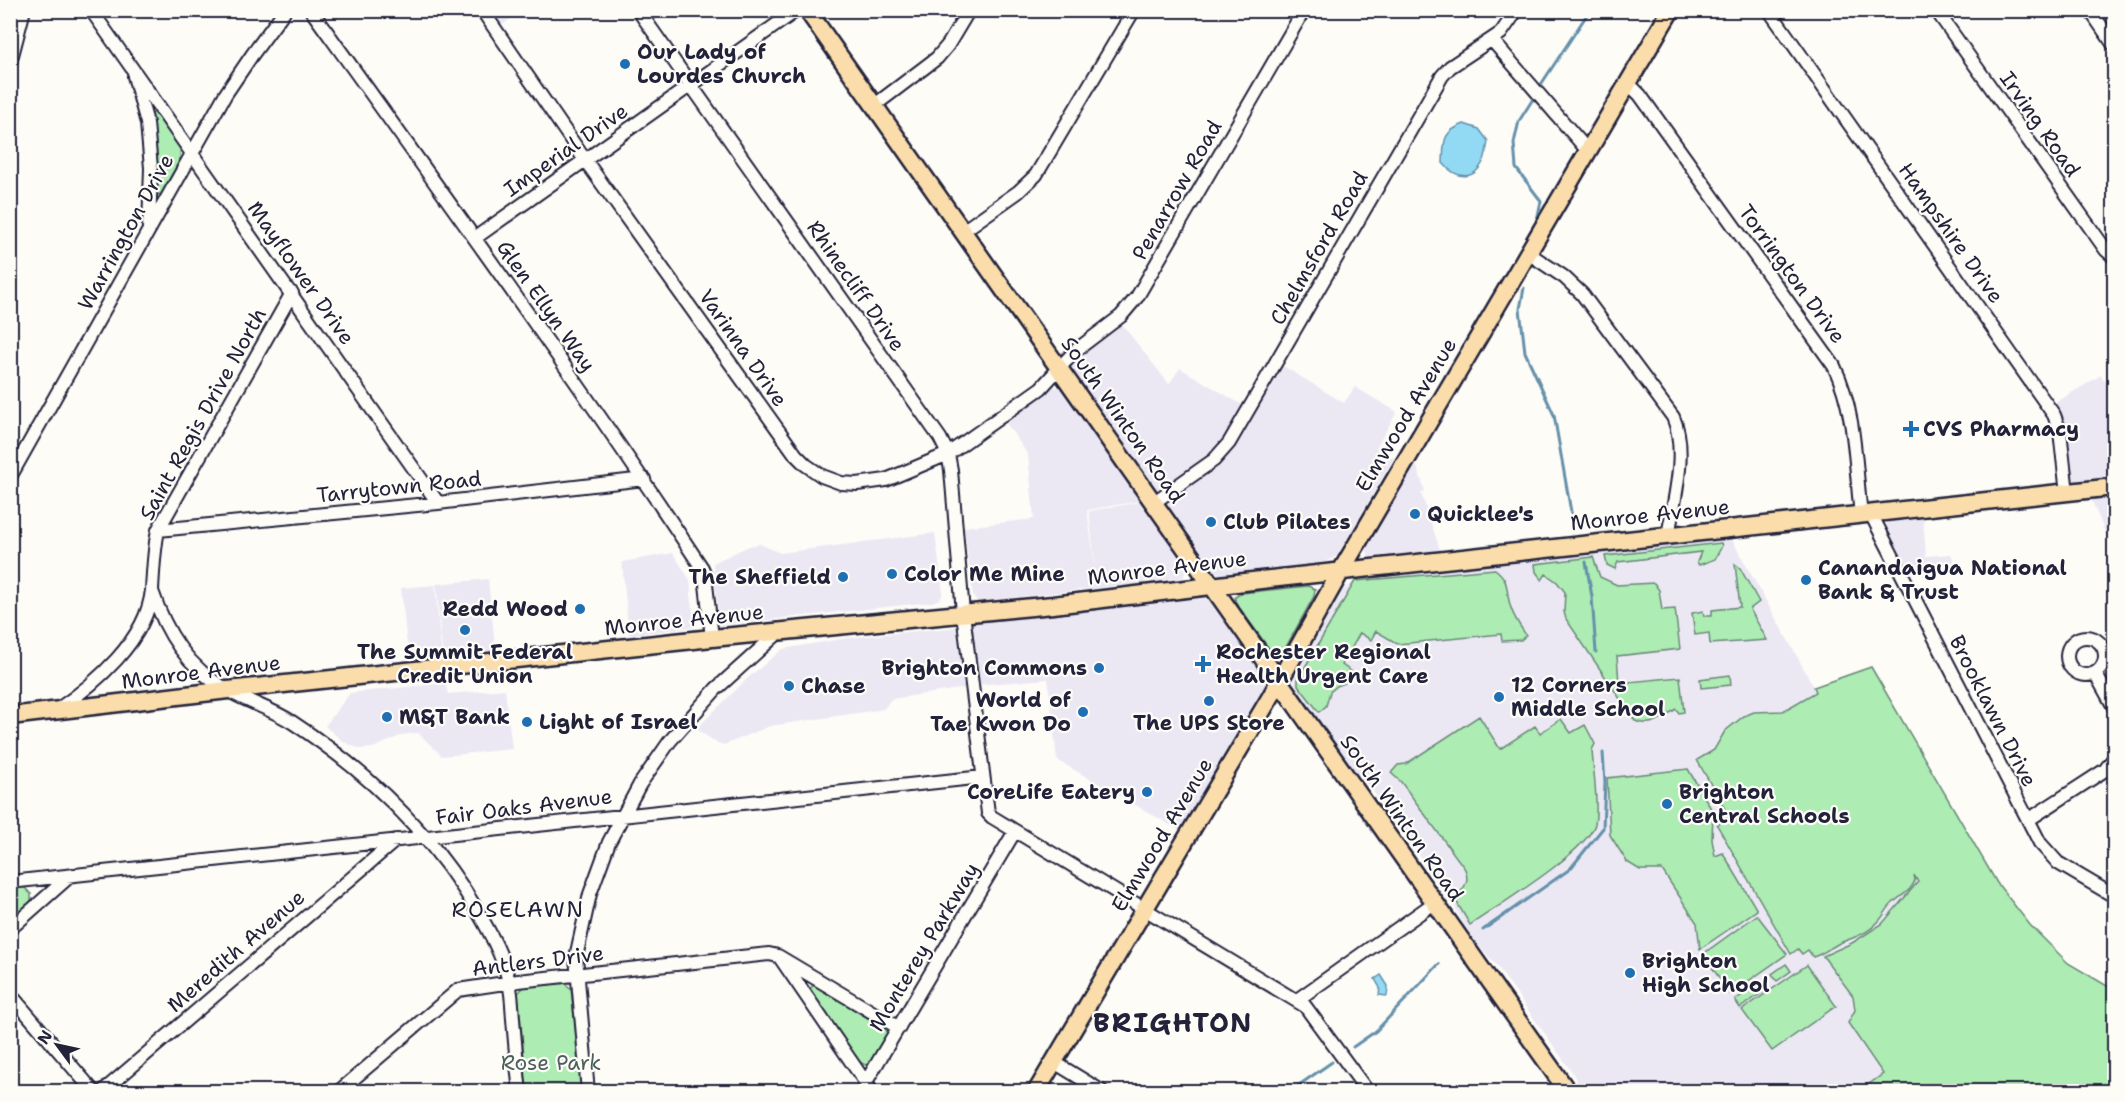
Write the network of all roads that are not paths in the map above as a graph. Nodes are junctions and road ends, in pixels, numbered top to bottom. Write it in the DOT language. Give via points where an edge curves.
graph roads {
  1 [pos="24,10"];
  2 [pos="91,10"];
  3 [pos="285,10"];
  4 [pos="312,10"];
  5 [pos="482,10"];
  6 [pos="638,10"];
  7 [pos="797,10"];
  8 [pos="807,10"];
  9 [pos="969,10"];
  10 [pos="1134,10"];
  11 [pos="1304,10"];
  12 [pos="1517,10"];
  13 [pos="1671,10"];
  14 [pos="1769,10"];
  15 [pos="1936,10"];
  16 [pos="2090,10"];
  17 [pos="1492,40"];
  18 [pos="2115,45"];
  19 [pos="10,63"];
  20 [pos="131,67"];
  21 [pos="1628,83"];
  22 [pos="691,86"];
  23 [pos="875,105"];
  24 [pos="1588,151"];
  25 [pos="193,153"];
  26 [pos="585,160"];
  27 [pos="963,231"];
  28 [pos="148,232"];
  29 [pos="475,238"];
  30 [pos="1528,254"];
  31 [pos="2115,257"];
  32 [pos="292,293"];
  33 [pos="1059,369"];
  34 [pos="10,451"];
  35 [pos="948,454"];
  36 [pos="20,461"];
  37 [pos="10,477"];
  38 [pos="644,479"];
  39 [pos="2115,487"];
  40 [pos="2067,493"];
  41 [pos="438,503"];
  42 [pos="1153,503"];
  43 [pos="1866,514"];
  44 [pos="158,530"];
  45 [pos="1668,536"];
  46 [pos="1341,571"];
  47 [pos="1212,586"];
  48 [pos="152,591"];
  49 [pos="963,613"];
  50 [pos="778,633"];
  51 [pos="712,638"];
  52 [pos="2095,673"];
  53 [pos="1279,682"];
  54 [pos="228,690"];
  55 [pos="2115,707"];
  56 [pos="54,712"];
  57 [pos="10,716"];
  58 [pos="2115,759"];
  59 [pos="983,777"];
  60 [pos="622,815"];
  61 [pos="2028,820"];
  62 [pos="1015,831"];
  63 [pos="427,838"];
  64 [pos="396,840"];
  65 [pos="70,876"];
  66 [pos="10,882"];
  67 [pos="2115,896"];
  68 [pos="1434,903"];
  69 [pos="1144,908"];
  70 [pos="10,929"];
  71 [pos="778,956"];
  72 [pos="576,976"];
  73 [pos="509,982"];
  74 [pos="10,994"];
  75 [pos="1297,1000"];
  76 [pos="899,1028"];
  77 [pos="1054,1062"];
  78 [pos="869,1087"];
  79 [pos="94,1092"];
  80 [pos="102,1092"];
  81 [pos="338,1092"];
  82 [pos="520,1092"];
  83 [pos="588,1092"];
  84 [pos="1036,1092"];
  85 [pos="1102,1092"];
  86 [pos="1368,1092"];
  87 [pos="1568,1092"];
  1 -- 19 [label="street"];
  2 -- 20 [label="street, Mayflower Drive"];
  3 -- 25 [label="street, Warrington Drive" via="225,95"];
  4 -- 29 [label="street, Glen Ellyn Way"];
  5 -- 26 [label="street, Varinna Drive"];
  6 -- 22 [label="street, Rhinecliff Drive"];
  7 -- 22 [label="street, Imperial Drive"];
  8 -- 23 [label="main road, South Winton Road"];
  9 -- 23 [label="street" via="937,58"];
  10 -- 27 [label="street" via="1036,175"];
  11 -- 33 [label="street, Penarrow Road" via="1137,297 1121,316 1075,351"];
  12 -- 17 [label="street, Chelmsford Road"];
  13 -- 21 [label="main road, Elmwood Avenue"];
  14 -- 40 [label="street, Hampshire Drive" via="2049,406 2060,431"];
  15 -- 31 [label="street, Irving Road" via="2106,250"];
  16 -- 18 [label="street"];
  17 -- 24 [label="street"];
  17 -- 42 [label="street, Chelmsford Road" via="1442,76 1229,443 1214,460"];
  20 -- 25 [label="street, Mayflower Drive"];
  20 -- 28 [label="street, Mayflower Drive" via="147,123 151,168"];
  21 -- 24 [label="main road, Elmwood Avenue"];
  21 -- 43 [label="street, Torrington Drive" via="1834,366 1847,396"];
  22 -- 26 [label="street, Imperial Drive"];
  22 -- 35 [label="street, Rhinecliff Drive"];
  23 -- 27 [label="main road, South Winton Road"];
  24 -- 30 [label="main road, Elmwood Avenue"];
  25 -- 28 [label="street, Warrington Drive"];
  25 -- 32 [label="street, Mayflower Drive"];
  26 -- 29 [label="street, Imperial Drive"];
  26 -- 35 [label="street, Varinna Drive" via="806,465 832,481 871,484"];
  27 -- 33 [label="main road, South Winton Road"];
  28 -- 36 [label="street, Warrington Drive"];
  29 -- 38 [label="street, Glen Ellyn Way"];
  30 -- 45 [label="street" via="1582,294 1673,417 1680,448"];
  30 -- 46 [label="main road, Elmwood Avenue"];
  32 -- 41 [label="street, Mayflower Drive"];
  32 -- 44 [label="street, Saint Regis Drive North"];
  33 -- 35 [label="street, Varinna Drive" via="1041,388"];
  33 -- 42 [label="main road, South Winton Road"];
  34 -- 36 [label="street"];
  35 -- 49 [label="street, Rhinecliff Drive"];
  36 -- 37 [label="street, Warrington Drive"];
  38 -- 41 [label="street, Tarrytown Road"];
  38 -- 51 [label="street, Glen Ellyn Way" via="705,575"];
  39 -- 40 [label="main road, Monroe Avenue"];
  40 -- 43 [label="main road, Monroe Avenue"];
  41 -- 44 [label="street, Tarrytown Road"];
  42 -- 47 [label="main road, South Winton Road"];
  43 -- 45 [label="main road, Monroe Avenue"];
  43 -- 61 [label="street, Brooklawn Drive"];
  44 -- 48 [label="street, Saint Regis Drive North"];
  45 -- 46 [label="main road, Monroe Avenue"];
  46 -- 47 [label="main road, Monroe Avenue"];
  46 -- 53 [label="main road, Elmwood Avenue"];
  47 -- 49 [label="main road, Monroe Avenue"];
  47 -- 53 [label="main road, South Winton Road"];
  48 -- 54 [label="street, Saint Regis Drive North" via="167,631 185,656"];
  48 -- 56 [label="street, Saint Regis Drive North" via="143,617 123,651 90,686"];
  49 -- 50 [label="main road, Monroe Avenue"];
  49 -- 59 [label="street, Rhinecliff Drive"];
  50 -- 51 [label="main road, Monroe Avenue"];
  50 -- 60 [label="street" via="686,722 654,762"];
  51 -- 54 [label="main road, Monroe Avenue"];
  52 -- 55 [label="street"];
  53 -- 68 [label="main road, South Winton Road"];
  53 -- 69 [label="main road, Elmwood Avenue"];
  54 -- 56 [label="main road, Monroe Avenue"];
  54 -- 63 [label="street, Saint Regis Drive North" via="290,721 327,746 389,797"];
  56 -- 57 [label="main road, Monroe Avenue"];
  58 -- 61 [label="street" via="2105,770"];
  59 -- 60 [label="street, Fair Oaks Avenue"];
  59 -- 62 [label="street, Rhinecliff Drive" via="988,813"];
  60 -- 63 [label="street, Fair Oaks Avenue"];
  60 -- 72 [label="street" via="590,894 579,939"];
  61 -- 67 [label="street, Brooklawn Drive" via="2040,843 2058,863"];
  62 -- 69 [label="street, Rhinecliff Drive"];
  62 -- 76 [label="street, Monterey Parkway"];
  63 -- 64 [label="street, Fair Oaks Avenue"];
  63 -- 73 [label="street, Saint Regis Drive North" via="462,885 487,928"];
  64 -- 65 [label="street, Fair Oaks Avenue"];
  64 -- 80 [label="street, Meredith Avenue"];
  65 -- 66 [label="street, Fair Oaks Avenue"];
  65 -- 70 [label="street"];
  68 -- 75 [label="street"];
  68 -- 87 [label="main road, South Winton Road"];
  69 -- 75 [label="street, Rhinecliff Drive"];
  69 -- 77 [label="main road, Elmwood Avenue"];
  71 -- 72 [label="street, Antlers Drive"];
  71 -- 76 [label="street"];
  71 -- 78 [label="street"];
  72 -- 73 [label="street, Antlers Drive"];
  72 -- 83 [label="street"];
  73 -- 81 [label="street, Antlers Drive" via="454,992"];
  73 -- 82 [label="street, Saint Regis Drive North"];
  74 -- 79 [label="street"];
  75 -- 86 [label="street, Rhinecliff Drive" via="1311,1013"];
  76 -- 78 [label="street, Monterey Parkway"];
  77 -- 84 [label="main road, Elmwood Avenue"];
  77 -- 85 [label="street"];
}
